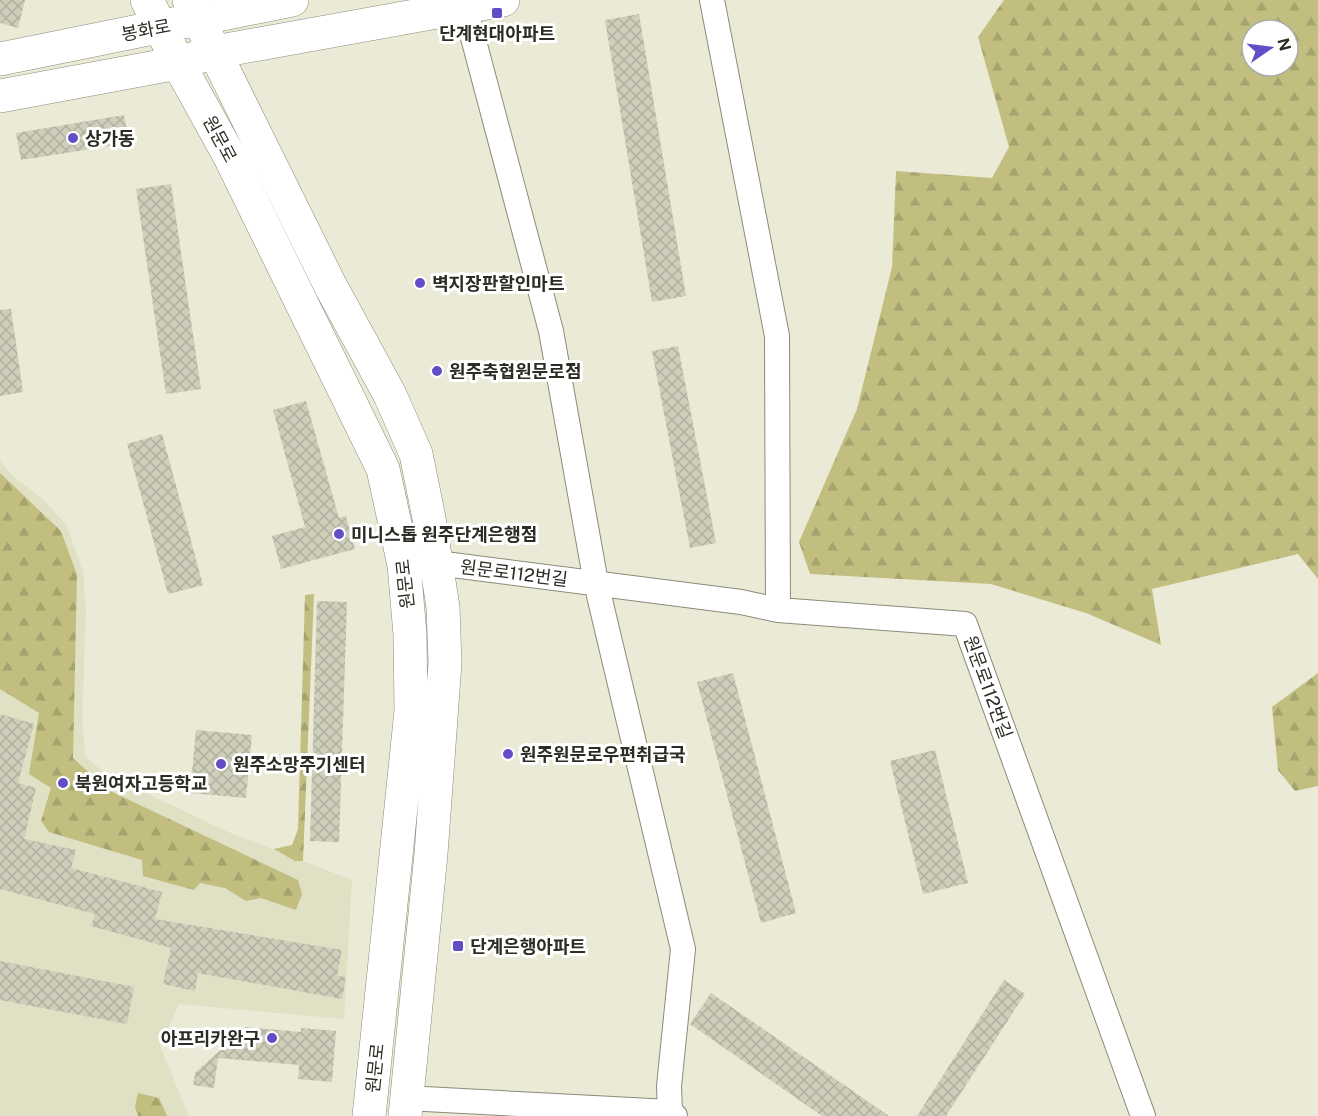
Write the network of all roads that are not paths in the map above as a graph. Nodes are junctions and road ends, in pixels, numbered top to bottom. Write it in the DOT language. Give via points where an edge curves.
graph roads {
  1 [pos="292,0"];
  2 [pos="503,0"];
  3 [pos="712,0"];
  4 [pos="464,4"];
  5 [pos="194,10"];
  6 [pos="154,14"];
  7 [pos="215,52"];
  8 [pos="0,59"];
  9 [pos="178,63"];
  10 [pos="0,96"];
  11 [pos="437,563"];
  12 [pos="404,565"];
  13 [pos="596,583"];
  14 [pos="778,610"];
  15 [pos="371,1105"];
  16 [pos="405,1107"];
  17 [pos="673,1114"];
  18 [pos="1143,1116"];
  1 -- 5 [label="main road, 봉화로"];
  2 -- 4 [label="main road"];
  3 -- 14 [label="street" via="777,336"];
  4 -- 7 [label="main road"];
  4 -- 13 [label="street" via="552,331"];
  5 -- 6 [label="main road, 봉화로"];
  5 -- 7 [label="main road, 원문로"];
  6 -- 8 [label="main road, 봉화로"];
  6 -- 9 [label="main road, 원문로"];
  7 -- 9 [label="main road, 봉화로"];
  7 -- 11 [label="main road, 원문로" via="330,285 390,395 416,454"];
  9 -- 10 [label="main road, 봉화로"];
  9 -- 12 [label="main road, 원문로" via="229,154 383,469"];
  11 -- 12 [label="main road"];
  11 -- 13 [label="street, 원문로112번길"];
  11 -- 16 [label="main road, 원문로" via="445,663 431,854"];
  12 -- 15 [label="main road, 원문로" via="411,711"];
  13 -- 14 [label="street, 원문로112번길"];
  13 -- 17 [label="street" via="683,949 669,1086"];
  14 -- 18 [label="street, 원문로112번길" via="965,624"];
  15 -- 16 [label="main road"];
  16 -- 17 [label="street"];
}
